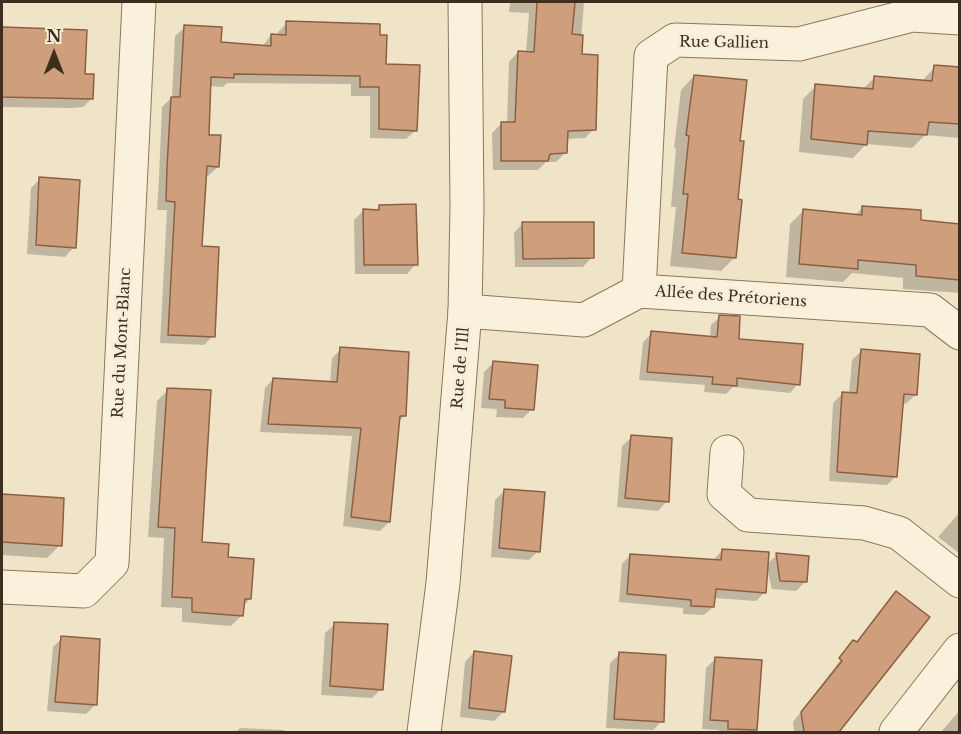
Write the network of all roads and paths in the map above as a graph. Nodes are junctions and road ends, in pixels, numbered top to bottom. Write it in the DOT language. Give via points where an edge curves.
graph roads {
  1 [pos="138,2"];
  2 [pos="465,2"];
  3 [pos="913,8"];
  4 [pos="960,18"];
  5 [pos="639,291"];
  6 [pos="465,311"];
  7 [pos="960,333"];
  8 [pos="727,452"];
  9 [pos="960,581"];
  10 [pos="2,588"];
  11 [pos="960,650"];
  12 [pos="424,732"];
  13 [pos="896,732"];
  1 -- 10 [label="street, Rue du Mont-Blanc" via="112,563 84,591"];
  2 -- 6 [label="street, Rue de l'Ill"];
  3 -- 4 [label="street, Rue Gallien"];
  3 -- 5 [label="street, Rue Gallien" via="799,44 675,40 651,56"];
  5 -- 6 [label="street, Allée des Prétoriens" via="584,320"];
  5 -- 7 [label="street, Allée des Prétoriens" via="930,310"];
  6 -- 12 [label="street, Rue de l'Ill" via="443,583"];
  8 -- 9 [label="street" via="724,494 748,515 864,523 899,533"];
  11 -- 13 [label="street"];
}
